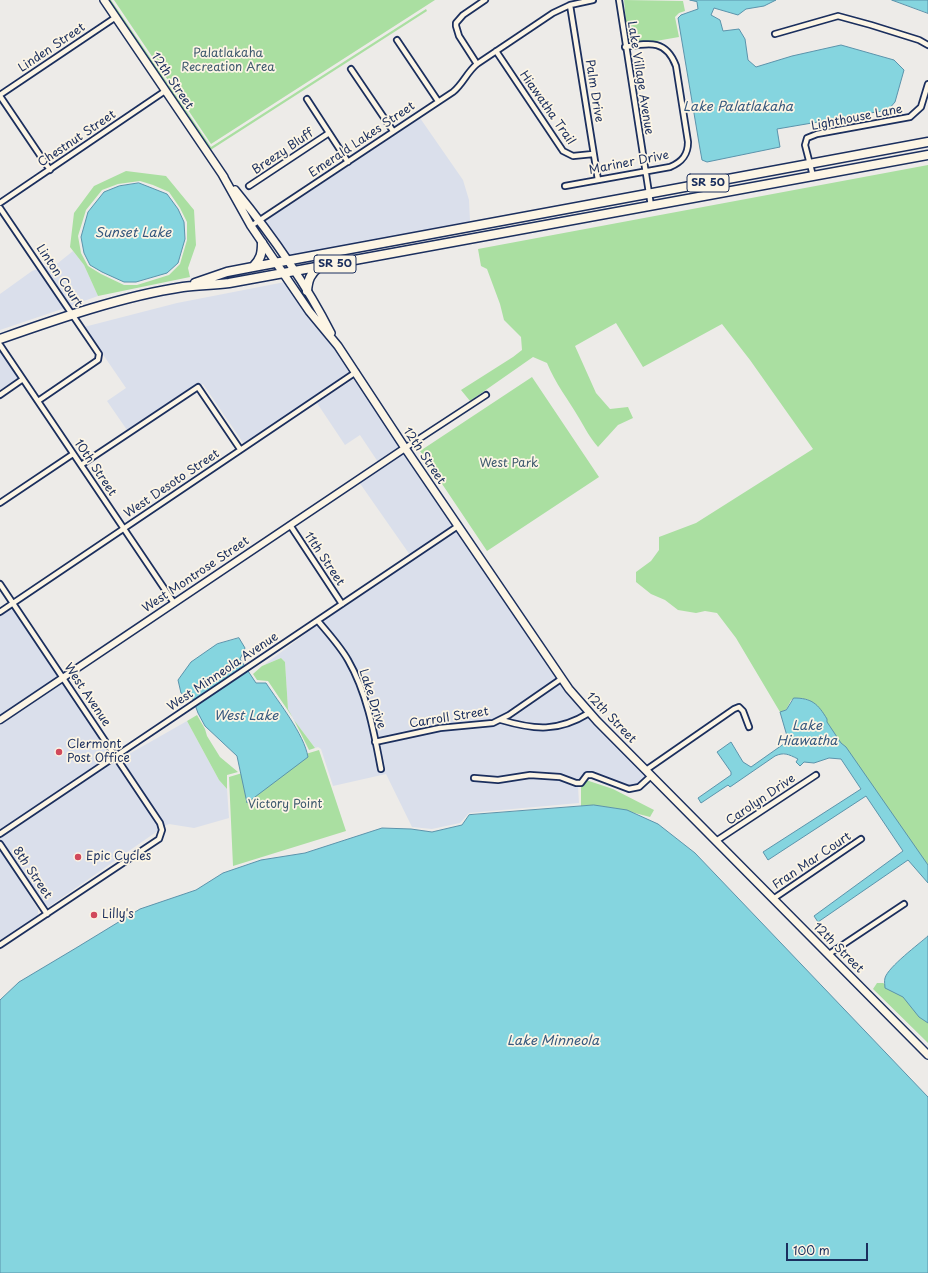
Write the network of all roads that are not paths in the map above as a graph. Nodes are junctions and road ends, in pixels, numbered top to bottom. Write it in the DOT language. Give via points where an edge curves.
graph roads {
  1 [pos="104,0"];
  2 [pos="485,0"];
  3 [pos="563,0"];
  4 [pos="593,0"];
  5 [pos="619,0"];
  6 [pos="569,5"];
  7 [pos="116,17"];
  8 [pos="775,34"];
  9 [pos="397,40"];
  10 [pos="928,45"];
  11 [pos="625,47"];
  12 [pos="496,51"];
  13 [pos="476,64"];
  14 [pos="351,69"];
  15 [pos="928,84"];
  16 [pos="165,91"];
  17 [pos="0,95"];
  18 [pos="307,99"];
  19 [pos="438,101"];
  20 [pos="393,131"];
  21 [pos="328,133"];
  22 [pos="928,142"];
  23 [pos="593,154"];
  24 [pos="928,154"];
  25 [pos="348,162"];
  26 [pos="810,164"];
  27 [pos="50,170"];
  28 [pos="645,172"];
  29 [pos="222,174"];
  30 [pos="813,176"];
  31 [pos="598,180"];
  32 [pos="249,186"];
  33 [pos="564,186"];
  34 [pos="649,194"];
  35 [pos="0,203"];
  36 [pos="651,206"];
  37 [pos="0,208"];
  38 [pos="260,221"];
  39 [pos="251,226"];
  40 [pos="262,243"];
  41 [pos="287,261"];
  42 [pos="276,263"];
  43 [pos="253,267"];
  44 [pos="319,267"];
  45 [pos="294,271"];
  46 [pos="283,273"];
  47 [pos="183,287"];
  48 [pos="307,291"];
  49 [pos="317,306"];
  50 [pos="309,311"];
  51 [pos="73,315"];
  52 [pos="0,339"];
  53 [pos="0,345"];
  54 [pos="338,346"];
  55 [pos="356,372"];
  56 [pos="23,379"];
  57 [pos="0,395"];
  58 [pos="486,395"];
  59 [pos="38,401"];
  60 [pos="405,448"];
  61 [pos="240,450"];
  62 [pos="73,454"];
  63 [pos="81,465"];
  64 [pos="0,503"];
  65 [pos="290,525"];
  66 [pos="458,526"];
  67 [pos="123,529"];
  68 [pos="0,584"];
  69 [pos="13,603"];
  70 [pos="174,603"];
  71 [pos="342,604"];
  72 [pos="0,612"];
  73 [pos="318,620"];
  74 [pos="63,677"];
  75 [pos="561,679"];
  76 [pos="590,713"];
  77 [pos="0,720"];
  78 [pos="502,720"];
  79 [pos="749,727"];
  80 [pos="376,742"];
  81 [pos="116,756"];
  82 [pos="381,769"];
  83 [pos="649,773"];
  84 [pos="816,775"];
  85 [pos="474,778"];
  86 [pos="0,834"];
  87 [pos="862,839"];
  88 [pos="716,841"];
  89 [pos="0,844"];
  90 [pos="773,899"];
  91 [pos="904,904"];
  92 [pos="47,914"];
  93 [pos="0,945"];
  94 [pos="829,954"];
  95 [pos="928,1055"];
  1 -- 7 [label="main road, 12th Street"];
  2 -- 13 [label="street" via="456,23 459,36"];
  3 -- 6 [label="street"];
  4 -- 6 [label="street"];
  5 -- 11 [label="street, Lake Village Avenue"];
  6 -- 12 [label="street"];
  6 -- 23 [label="street, Palm Drive"];
  7 -- 16 [label="main road, 12th Street"];
  7 -- 17 [label="street, Linden Street"];
  8 -- 10 [label="street" via="838,16 871,24"];
  9 -- 19 [label="street"];
  11 -- 28 [label="street, Lake Village Avenue"];
  11 -- 28 [label="street, Mariner Drive" via="659,45 668,52 676,66 688,142 687,153 670,167"];
  12 -- 13 [label="street"];
  12 -- 23 [label="street, Hiawatha Trail" via="564,151 573,156"];
  13 -- 19 [label="street, Emerald Lakes Street" via="457,89"];
  14 -- 20 [label="street"];
  15 -- 26 [label="street, Lighthouse Lane" via="921,107 910,118 817,134 807,138 805,145"];
  16 -- 27 [label="street, Chestnut Street"];
  16 -- 29 [label="main road, 12th Street"];
  17 -- 27 [label="street"];
  18 -- 21 [label="street"];
  19 -- 20 [label="street, Emerald Lakes Street"];
  20 -- 25 [label="street, Emerald Lakes Street"];
  21 -- 25 [label="street"];
  21 -- 32 [label="street, Breezy Bluff"];
  22 -- 26 [label="highway, SR 50"];
  23 -- 31 [label="street, Palm Drive"];
  24 -- 30 [label="highway, SR 50"];
  25 -- 38 [label="street, Emerald Lakes Street"];
  26 -- 30 [label="street, Lighthouse Lane"];
  26 -- 34 [label="highway, SR 50"];
  27 -- 35 [label="street, Chestnut Street"];
  28 -- 31 [label="street, Mariner Drive"];
  28 -- 34 [label="street, Lake Village Avenue"];
  29 -- 38 [label="main road, 12th Street"];
  29 -- 39 [label="main road, 12th Street"];
  30 -- 36 [label="highway, SR 50"];
  31 -- 33 [label="street, Mariner Drive"];
  34 -- 36 [label="street, Lake Village Avenue"];
  34 -- 41 [label="highway, SR 50"];
  36 -- 44 [label="highway, SR 50"];
  37 -- 51 [label="street, Linton Court"];
  38 -- 39 [label="street, Emerald Lakes Street"];
  38 -- 41 [label="main road, 12th Street"];
  39 -- 40 [label="main road, 12th Street"];
  40 -- 42 [label="main road, 12th Street"];
  40 -- 43 [label="highway" via="261,258"];
  41 -- 42 [label="highway, SR 50"];
  41 -- 45 [label="main road, 12th Street"];
  42 -- 43 [label="highway, SR 50"];
  42 -- 46 [label="main road, 12th Street"];
  43 -- 47 [label="highway, SR 50" via="227,272"];
  44 -- 45 [label="highway, SR 50"];
  44 -- 48 [label="highway" via="309,278"];
  45 -- 46 [label="highway, SR 50"];
  45 -- 48 [label="main road, 12th Street"];
  46 -- 47 [label="highway, SR 50" via="229,283"];
  46 -- 50 [label="main road, 12th Street"];
  47 -- 51 [label="highway, SR 50"];
  48 -- 49 [label="main road, 12th Street"];
  49 -- 50 [label="street"];
  49 -- 54 [label="main road, 12th Street"];
  50 -- 54 [label="main road, 12th Street"];
  51 -- 52 [label="highway, SR 50"];
  51 -- 59 [label="street, Linton Court" via="98,354 98,360"];
  53 -- 56 [label="street, 10th Street"];
  54 -- 55 [label="main road, 12th Street"];
  55 -- 60 [label="main road, 12th Street"];
  55 -- 61 [label="street, West Desoto Street"];
  56 -- 57 [label="street"];
  56 -- 59 [label="street, 10th Street"];
  58 -- 60 [label="street"];
  59 -- 62 [label="street, 10th Street"];
  60 -- 65 [label="street, West Montrose Street"];
  60 -- 66 [label="main road, 12th Street"];
  61 -- 63 [label="street" via="198,387"];
  61 -- 67 [label="street, West Desoto Street"];
  62 -- 63 [label="street, 10th Street"];
  62 -- 64 [label="street"];
  63 -- 67 [label="street, 10th Street"];
  65 -- 70 [label="street, West Montrose Street"];
  65 -- 71 [label="street, 11th Street"];
  66 -- 71 [label="street, West Minneola Avenue"];
  66 -- 75 [label="main road, 12th Street"];
  67 -- 69 [label="street, West Desoto Street"];
  67 -- 70 [label="street, 10th Street"];
  68 -- 69 [label="street, West Avenue"];
  69 -- 72 [label="street, West Desoto Street"];
  69 -- 74 [label="street, West Avenue"];
  70 -- 74 [label="street, West Montrose Street"];
  71 -- 73 [label="street, West Minneola Avenue"];
  73 -- 80 [label="street, Lake Drive" via="355,673"];
  73 -- 81 [label="street, West Minneola Avenue"];
  74 -- 77 [label="street, West Montrose Street"];
  74 -- 81 [label="street, West Avenue"];
  75 -- 76 [label="main road, 12th Street"];
  75 -- 78 [label="street, Carroll Street"];
  76 -- 78 [label="street" via="570,724 553,727 529,727"];
  76 -- 83 [label="main road, 12th Street"];
  78 -- 80 [label="street, Carroll Street" via="440,728"];
  79 -- 83 [label="street" via="744,710 739,707 734,709"];
  80 -- 82 [label="street, Lake Drive"];
  81 -- 86 [label="street, West Minneola Avenue"];
  81 -- 92 [label="street, West Avenue" via="160,823 162,830 159,839"];
  83 -- 85 [label="street" via="639,787 629,789 592,775 587,775 581,783 560,777 530,775 498,780"];
  83 -- 88 [label="main road, 12th Street"];
  84 -- 88 [label="street, Carolyn Drive"];
  87 -- 90 [label="street, Fran Mar Court"];
  88 -- 90 [label="main road, 12th Street"];
  89 -- 92 [label="street, 8th Street"];
  90 -- 94 [label="main road, 12th Street"];
  91 -- 94 [label="street"];
  92 -- 93 [label="street"];
  94 -- 95 [label="main road, 12th Street"];
}
